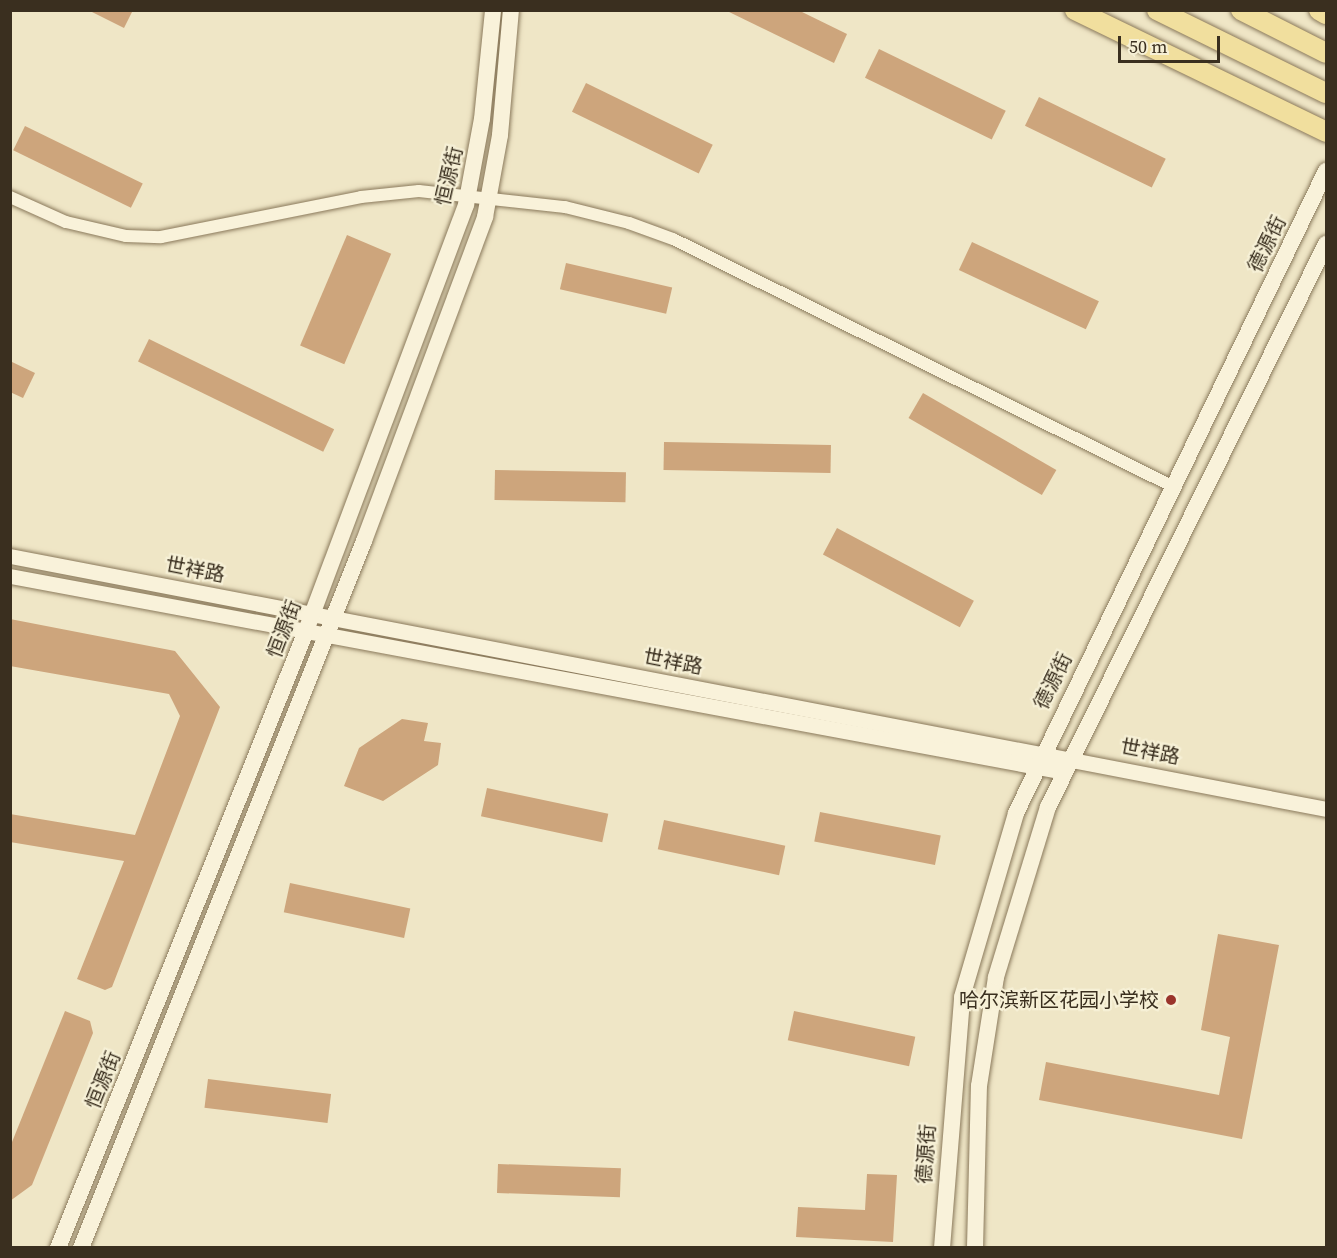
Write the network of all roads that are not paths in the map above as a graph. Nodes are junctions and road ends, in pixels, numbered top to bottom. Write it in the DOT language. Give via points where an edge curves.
graph roads {
  1 [pos="493,10"];
  2 [pos="511,10"];
  3 [pos="1076,10"];
  4 [pos="1157,10"];
  5 [pos="1241,10"];
  6 [pos="1319,10"];
  7 [pos="1326,14"];
  8 [pos="1326,53"];
  9 [pos="1326,93"];
  10 [pos="1326,132"];
  11 [pos="1326,171"];
  12 [pos="468,195"];
  13 [pos="10,197"];
  14 [pos="489,198"];
  15 [pos="1326,244"];
  16 [pos="1172,486"];
  17 [pos="10,556"];
  18 [pos="10,576"];
  19 [pos="313,614"];
  20 [pos="333,618"];
  21 [pos="306,632"];
  22 [pos="326,636"];
  23 [pos="1038,760"];
  24 [pos="1066,765"];
  25 [pos="1326,808"];
  26 [pos="58,1248"];
  27 [pos="81,1248"];
  28 [pos="942,1248"];
  29 [pos="975,1248"];
  1 -- 12 [label="main road, 恒源街" via="482,119"];
  2 -- 14 [label="main road, 恒源街" via="500,135"];
  3 -- 10 [label="main road"];
  4 -- 9 [label="main road"];
  5 -- 8 [label="main road"];
  6 -- 7 [label="main road"];
  11 -- 16 [label="main road, 德源街"];
  12 -- 13 [label="street" via="419,191 371,195 161,237 99,232"];
  12 -- 14 [label="street"];
  12 -- 19 [label="main road, 恒源街"];
  14 -- 16 [label="street" via="565,207 673,239"];
  14 -- 20 [label="main road, 恒源街" via="445,328"];
  15 -- 24 [label="main road"];
  16 -- 23 [label="main road, 德源街"];
  17 -- 19 [label="street, 世祥路"];
  18 -- 21 [label="street, 世祥路"];
  19 -- 20 [label="street, 世祥路"];
  19 -- 21 [label="main road, 恒源街"];
  20 -- 22 [label="main road, 恒源街"];
  20 -- 23 [label="street, 世祥路"];
  21 -- 22 [label="street, 世祥路"];
  21 -- 26 [label="main road, 恒源街"];
  22 -- 23 [label="street, 世祥路"];
  22 -- 27 [label="main road, 恒源街"];
  23 -- 24 [label="street, 世祥路"];
  23 -- 28 [label="main road, 德源街" via="1001,855 963,998 953,1072"];
  24 -- 25 [label="street, 世祥路"];
  24 -- 29 [label="main road" via="1024,878 996,977 979,1086"];
}
